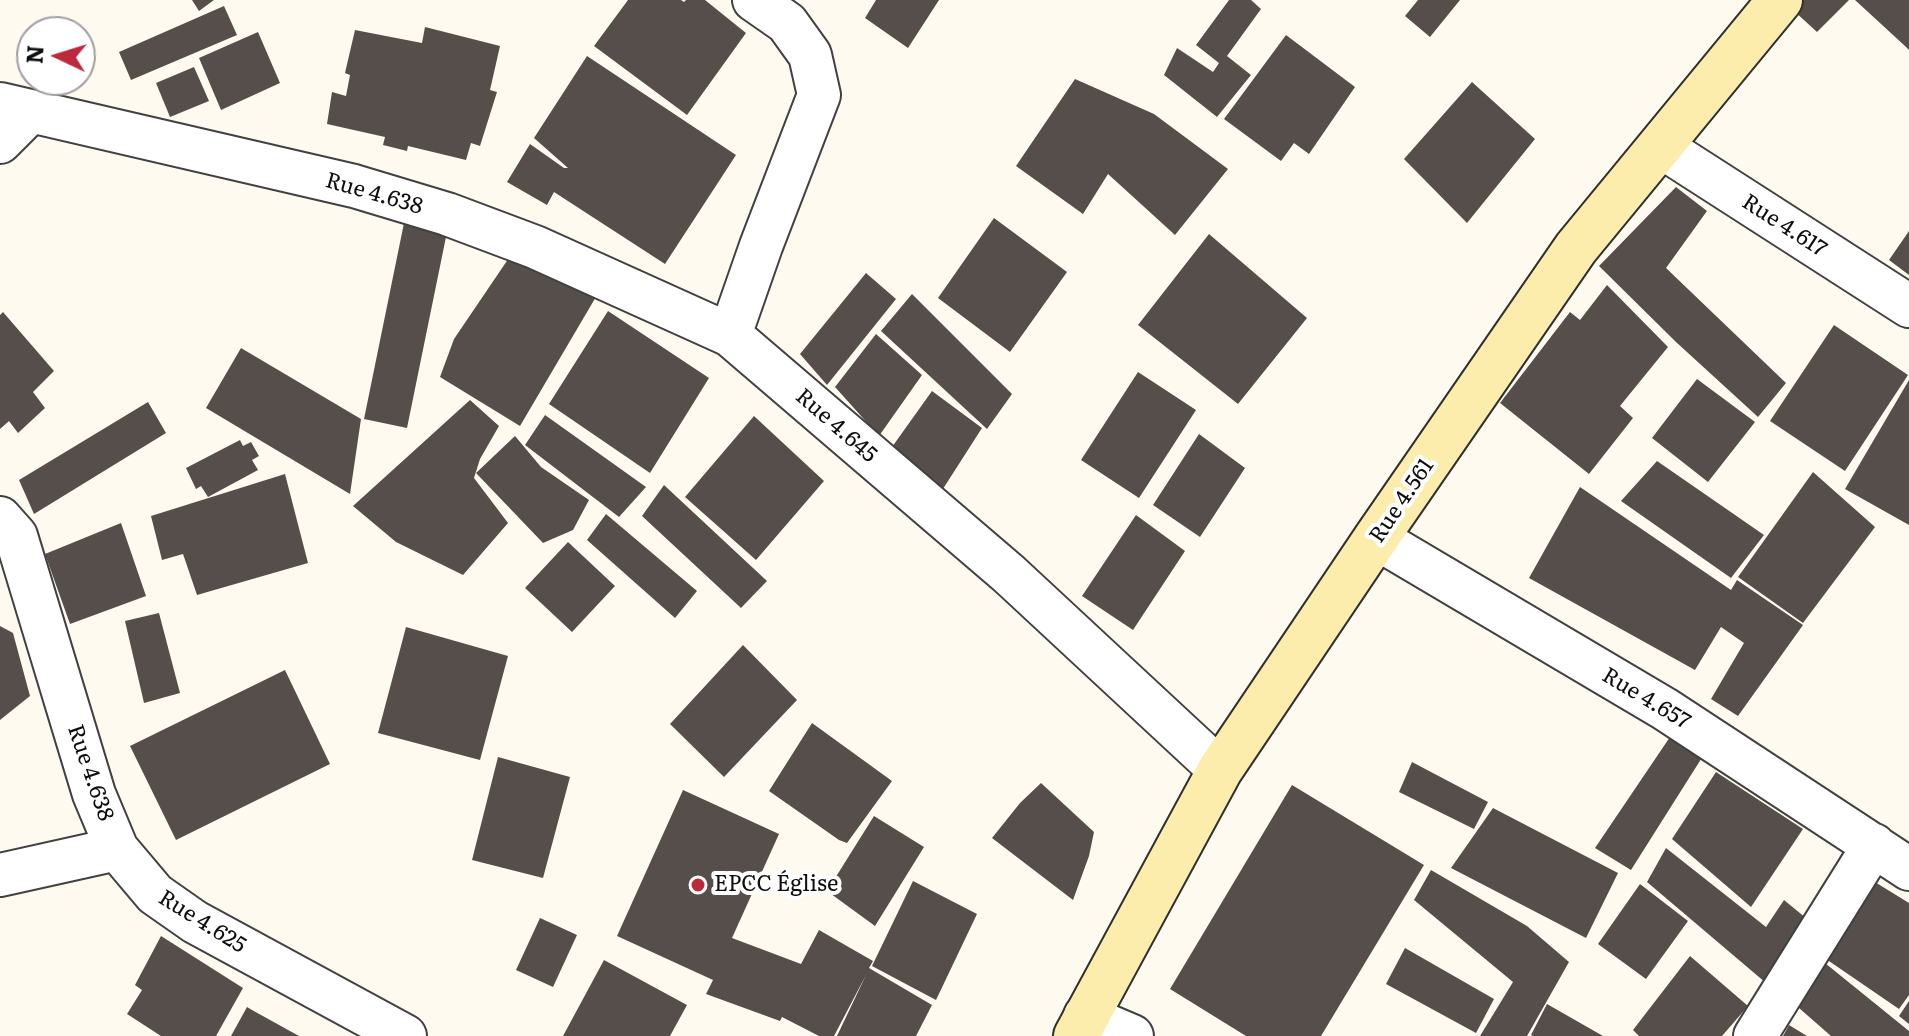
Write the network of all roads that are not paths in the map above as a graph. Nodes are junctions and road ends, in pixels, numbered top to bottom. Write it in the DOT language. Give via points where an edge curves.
graph roads {
  1 [pos="754,0"];
  2 [pos="1766,4"];
  3 [pos="15,107"];
  4 [pos="0,142"];
  5 [pos="1660,146"];
  6 [pos="1909,306"];
  7 [pos="730,335"];
  8 [pos="0,518"];
  9 [pos="1376,538"];
  10 [pos="1220,770"];
  11 [pos="1874,845"];
  12 [pos="117,849"];
  13 [pos="1909,869"];
  14 [pos="0,875"];
  15 [pos="1080,1026"];
  16 [pos="405,1036"];
  17 [pos="1132,1036"];
  18 [pos="1755,1036"];
  1 -- 7 [label="street" via="787,23 810,55 819,95"];
  2 -- 5 [label="main road, Rue 4.561"];
  3 -- 4 [label="street"];
  3 -- 7 [label="street, Rue 4.638" via="354,186 447,214 535,247"];
  5 -- 6 [label="street, Rue 4.617"];
  5 -- 9 [label="main road, Rue 4.561" via="1576,248"];
  7 -- 10 [label="street, Rue 4.645" via="1009,574"];
  8 -- 12 [label="street, Rue 4.638" via="16,536 94,794"];
  9 -- 10 [label="main road, Rue 4.561"];
  9 -- 11 [label="street, Rue 4.657" via="1665,709"];
  10 -- 15 [label="main road, Rue 4.561"];
  11 -- 13 [label="street, Rue 4.657"];
  11 -- 18 [label="street"];
  12 -- 14 [label="street"];
  12 -- 16 [label="street, Rue 4.625" via="155,894 195,922"];
  15 -- 17 [label="street"];
}
